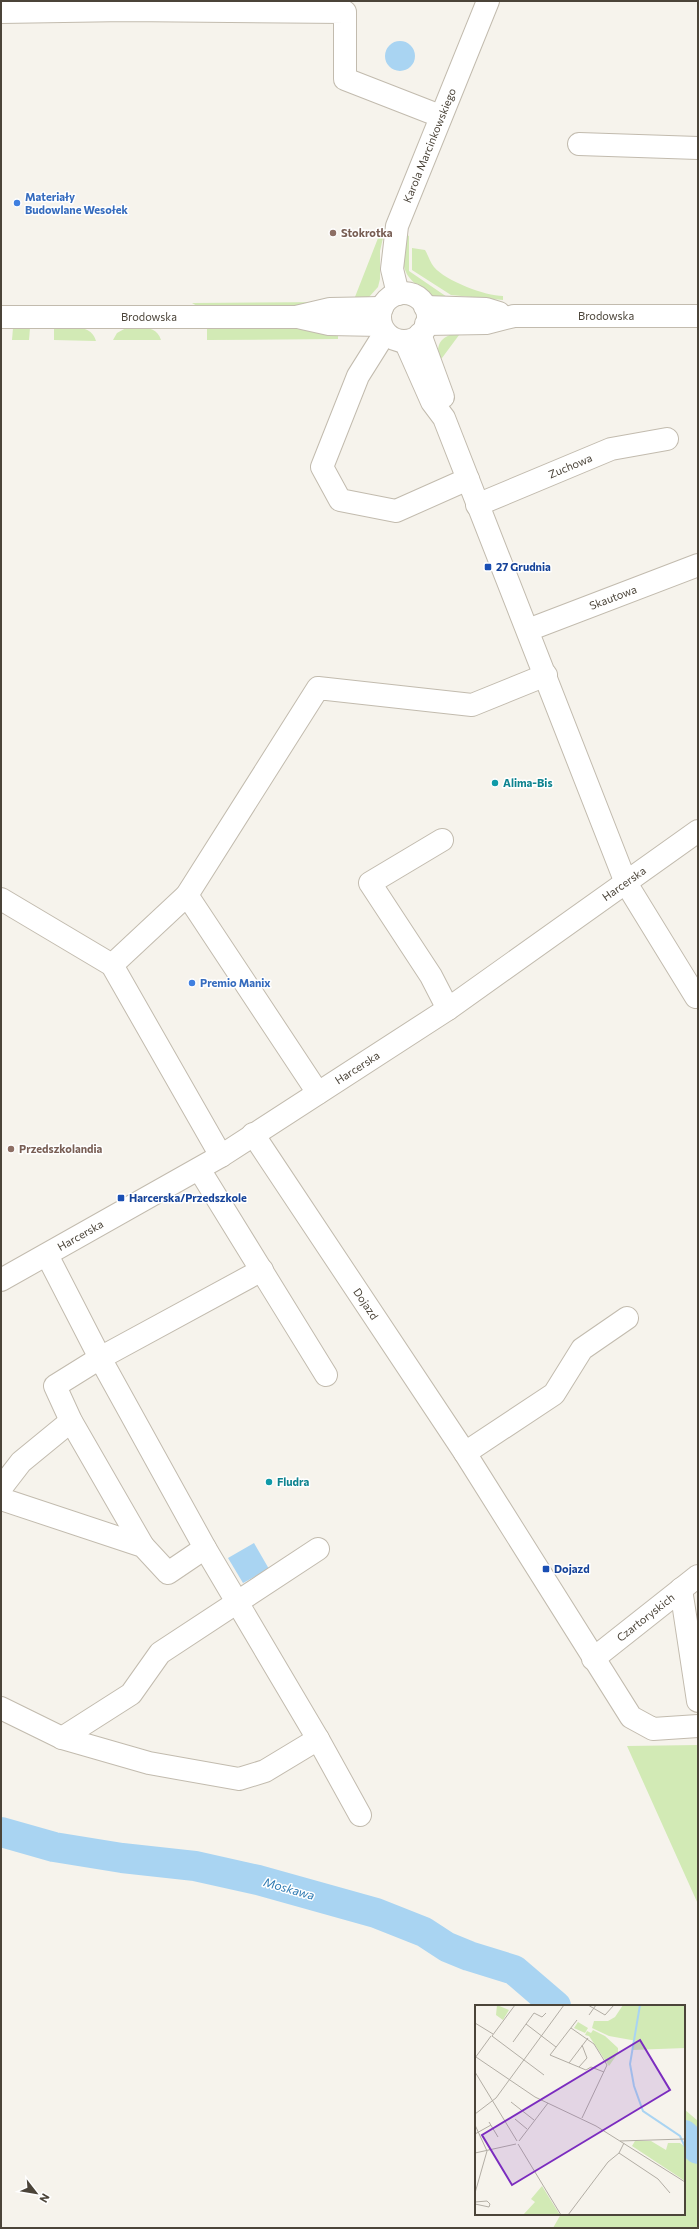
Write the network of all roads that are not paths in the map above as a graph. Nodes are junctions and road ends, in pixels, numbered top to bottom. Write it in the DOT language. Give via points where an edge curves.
graph roads {
  1 [pos="488,1"];
  2 [pos="126,6"];
  3 [pos="345,6"];
  4 [pos="1,12"];
  5 [pos="440,116"];
  6 [pos="579,144"];
  7 [pos="698,148"];
  8 [pos="698,316"];
  9 [pos="1,317"];
  10 [pos="403,321"];
  11 [pos="667,439"];
  12 [pos="468,479"];
  13 [pos="477,505"];
  14 [pos="698,565"];
  15 [pos="528,630"];
  16 [pos="546,675"];
  17 [pos="697,834"];
  18 [pos="442,840"];
  19 [pos="626,883"];
  20 [pos="187,895"];
  21 [pos="1,898"];
  22 [pos="112,965"];
  23 [pos="696,997"];
  24 [pos="448,1009"];
  25 [pos="318,1093"];
  26 [pos="253,1134"];
  27 [pos="221,1156"];
  28 [pos="199,1169"];
  29 [pos="47,1255"];
  30 [pos="262,1270"];
  31 [pos="1,1280"];
  32 [pos="627,1318"];
  33 [pos="100,1358"];
  34 [pos="326,1375"];
  35 [pos="71,1421"];
  36 [pos="465,1453"];
  37 [pos="1,1488"];
  38 [pos="1,1498"];
  39 [pos="142,1546"];
  40 [pos="205,1548"];
  41 [pos="318,1549"];
  42 [pos="698,1576"];
  43 [pos="681,1589"];
  44 [pos="238,1603"];
  45 [pos="593,1658"];
  46 [pos="698,1701"];
  47 [pos="1,1708"];
  48 [pos="698,1726"];
  49 [pos="62,1738"];
  50 [pos="318,1739"];
  51 [pos="360,1815"];
  1 -- 5 [label="street, Karola Marcinkowskiego"];
  2 -- 3 [label="street"];
  2 -- 4 [label="street"];
  3 -- 5 [label="street" via="345,79"];
  5 -- 10 [label="street, Karola Marcinkowskiego" via="397,226 392,269"];
  6 -- 7 [label="street"];
  8 -- 10 [label="street, Brodowska" via="514,316 486,309"];
  9 -- 10 [label="street, Brodowska" via="296,317 330,309"];
  10 -- 12 [label="street" via="443,396 444,418"];
  10 -- 12 [label="street" via="358,376 322,467 340,500 396,511"];
  11 -- 13 [label="street, Zuchowa" via="610,449"];
  12 -- 13 [label="street"];
  13 -- 15 [label="street"];
  14 -- 15 [label="street, Skautowa"];
  15 -- 16 [label="street"];
  16 -- 19 [label="street"];
  16 -- 20 [label="street" via="472,705 318,688"];
  17 -- 19 [label="street, Harcerska"];
  18 -- 24 [label="street" via="370,883 431,976"];
  19 -- 23 [label="street"];
  19 -- 24 [label="street, Harcerska"];
  20 -- 22 [label="street"];
  20 -- 25 [label="street"];
  21 -- 22 [label="street"];
  22 -- 27 [label="street"];
  24 -- 25 [label="street, Harcerska"];
  25 -- 26 [label="street, Harcerska"];
  26 -- 27 [label="street, Harcerska"];
  26 -- 36 [label="street, Dojazd"];
  27 -- 28 [label="street, Harcerska"];
  28 -- 29 [label="street, Harcerska"];
  28 -- 30 [label="street"];
  29 -- 31 [label="street, Harcerska"];
  29 -- 33 [label="street"];
  30 -- 33 [label="street"];
  30 -- 34 [label="street"];
  32 -- 36 [label="street" via="582,1349 554,1394"];
  33 -- 35 [label="street" via="55,1386"];
  33 -- 40 [label="street"];
  35 -- 37 [label="street" via="21,1462"];
  35 -- 39 [label="street"];
  36 -- 45 [label="street, Dojazd"];
  38 -- 39 [label="street"];
  39 -- 40 [label="street" via="168,1573"];
  40 -- 44 [label="street"];
  41 -- 44 [label="street"];
  42 -- 43 [label="street, Czartoryskich"];
  43 -- 45 [label="street, Czartoryskich"];
  43 -- 46 [label="street"];
  44 -- 49 [label="street" via="160,1653 131,1694"];
  44 -- 50 [label="street"];
  45 -- 48 [label="street, Dojazd" via="631,1717 653,1729"];
  47 -- 49 [label="street"];
  49 -- 50 [label="street" via="149,1764 239,1780 265,1771"];
  50 -- 51 [label="street"];
}
